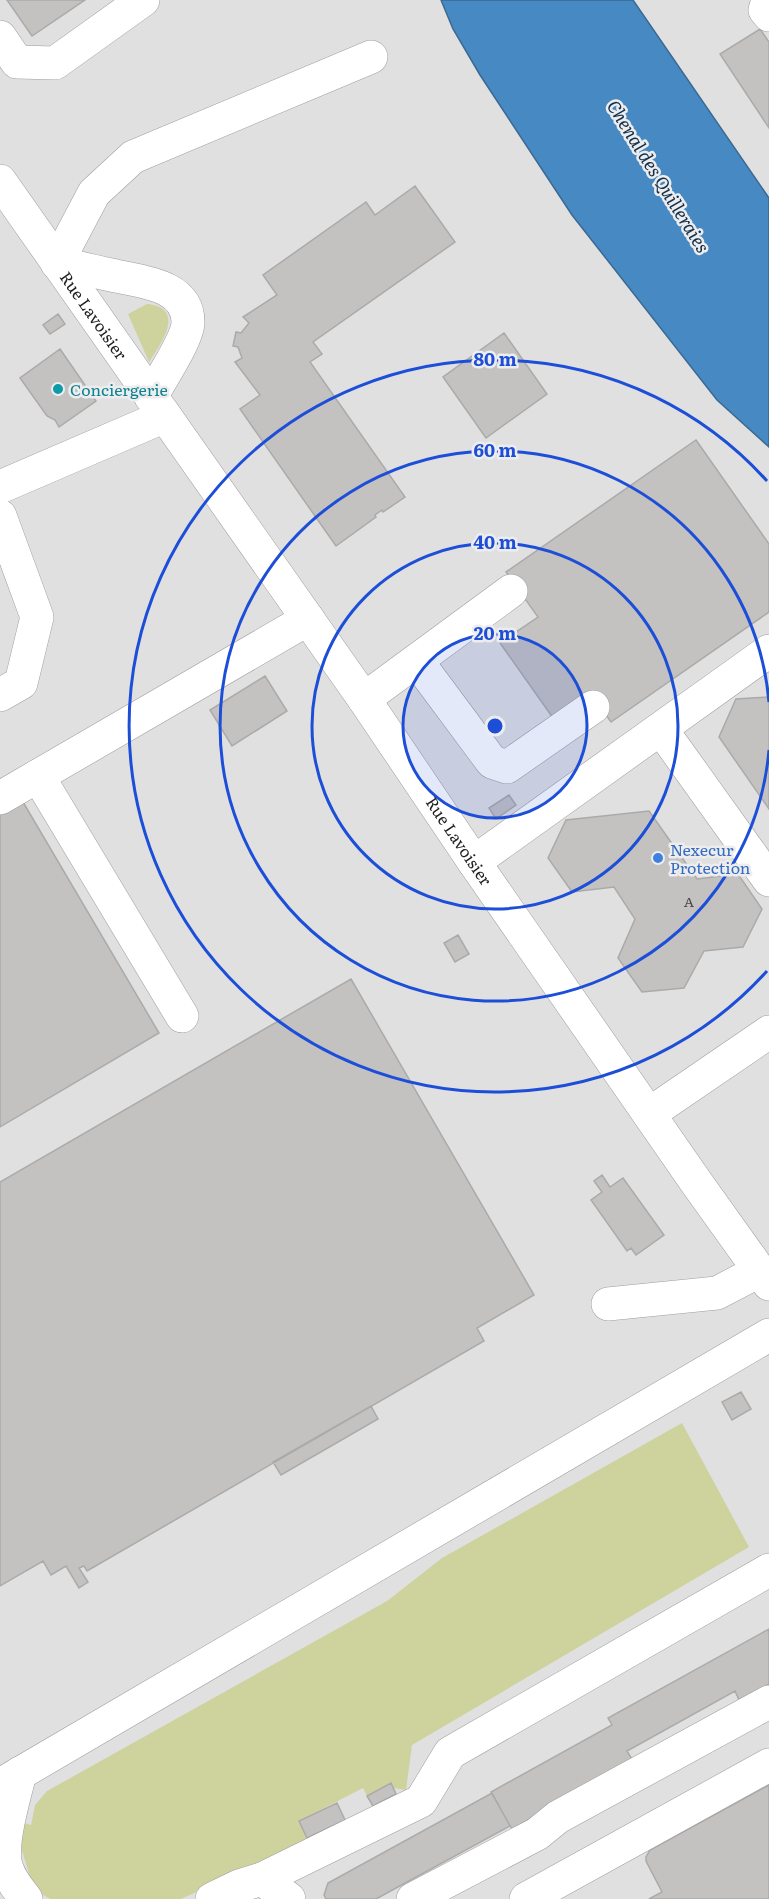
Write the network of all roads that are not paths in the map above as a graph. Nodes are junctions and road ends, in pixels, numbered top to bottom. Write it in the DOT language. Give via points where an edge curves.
graph roads {
  1 [pos="143,0"];
  2 [pos="768,0"];
  3 [pos="769,15"];
  4 [pos="0,37"];
  5 [pos="371,57"];
  6 [pos="0,181"];
  7 [pos="57,262"];
  8 [pos="158,407"];
  9 [pos="0,487"];
  10 [pos="0,516"];
  11 [pos="511,591"];
  12 [pos="308,619"];
  13 [pos="769,651"];
  14 [pos="417,661"];
  15 [pos="0,695"];
  16 [pos="364,699"];
  17 [pos="593,707"];
  18 [pos="661,729"];
  19 [pos="38,776"];
  20 [pos="0,798"];
  21 [pos="474,862"];
  22 [pos="769,880"];
  23 [pos="182,1016"];
  24 [pos="769,1032"];
  25 [pos="649,1114"];
  26 [pos="764,1278"];
  27 [pos="608,1304"];
  28 [pos="769,1335"];
  29 [pos="769,1570"];
  30 [pos="769,1702"];
  31 [pos="769,1765"];
  32 [pos="10,1779"];
  33 [pos="262,1879"];
  34 [pos="26,1899"];
  35 [pos="212,1899"];
  36 [pos="289,1899"];
  37 [pos="413,1899"];
  38 [pos="526,1899"];
  1 -- 4 [label="street" via="55,63 17,62"];
  2 -- 3 [label="street" via="765,9"];
  5 -- 7 [label="street" via="133,157 94,193"];
  6 -- 7 [label="street, Rue Lavoisier"];
  7 -- 8 [label="street, Rue Lavoisier"];
  7 -- 8 [label="street, Rue Lavoisier" via="151,283 172,294 185,309 188,323"];
  8 -- 9 [label="street"];
  8 -- 12 [label="street, Rue Lavoisier"];
  10 -- 15 [label="street" via="37,617 21,683"];
  11 -- 14 [label="street"];
  12 -- 16 [label="street, Rue Lavoisier"];
  12 -- 19 [label="street"];
  13 -- 18 [label="street"];
  14 -- 16 [label="street"];
  14 -- 17 [label="street" via="492,762 507,766"];
  16 -- 21 [label="street, Rue Lavoisier"];
  18 -- 21 [label="street"];
  18 -- 22 [label="street"];
  19 -- 20 [label="street"];
  19 -- 23 [label="street"];
  21 -- 25 [label="street, Rue Lavoisier"];
  24 -- 25 [label="street"];
  25 -- 26 [label="street, Rue Lavoisier"];
  26 -- 27 [label="street" via="717,1293"];
  28 -- 32 [label="street"];
  29 -- 33 [label="street" via="450,1752 421,1801"];
  30 -- 37 [label="street" via="558,1817 537,1834"];
  31 -- 38 [label="street"];
  32 -- 34 [label="street" via="3,1838 5,1865"];
  33 -- 35 [label="street"];
  33 -- 36 [label="street"];
}
